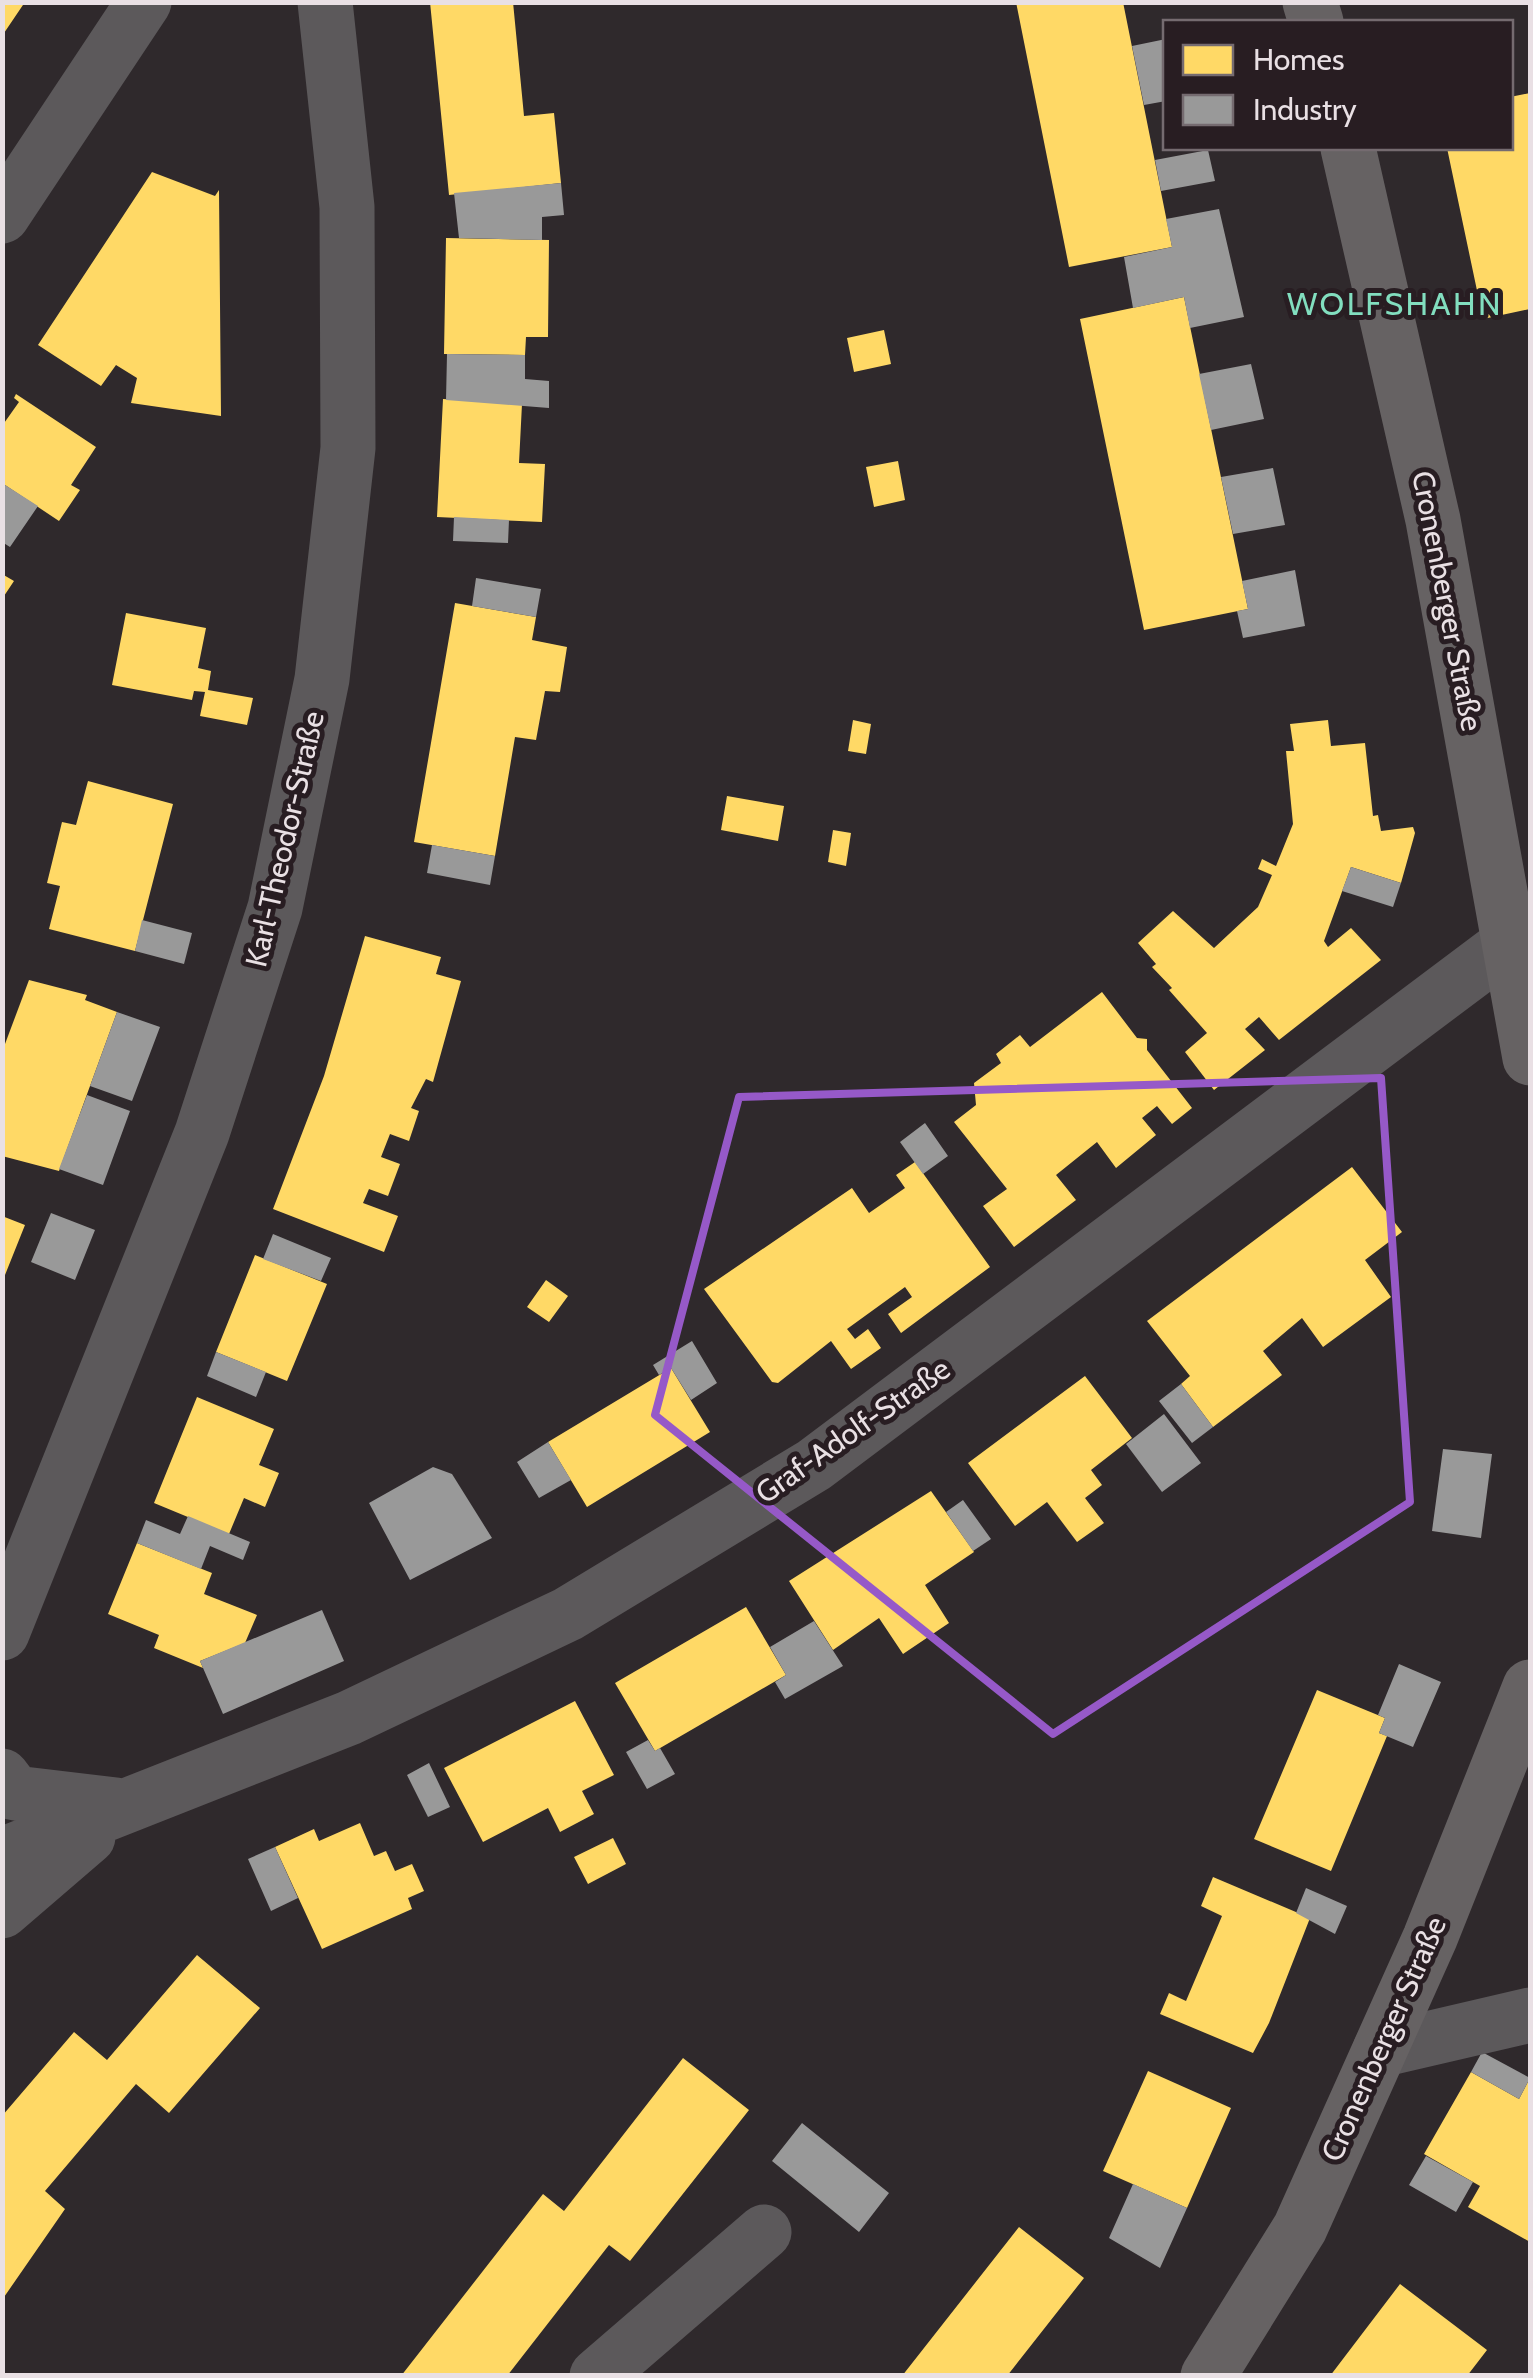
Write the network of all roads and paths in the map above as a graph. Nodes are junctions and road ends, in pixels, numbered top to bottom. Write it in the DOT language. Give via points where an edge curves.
graph roads {
  1 [pos="144,2"];
  2 [pos="325,2"];
  3 [pos="1348,150"];
  4 [pos="2,216"];
  5 [pos="1512,941"];
  6 [pos="1530,1058"];
  7 [pos="2,1633"];
  8 [pos="1530,1687"];
  9 [pos="2,1776"];
  10 [pos="124,1806"];
  11 [pos="2,1855"];
  12 [pos="2,1911"];
  13 [pos="1530,2016"];
  14 [pos="1380,2050"];
  15 [pos="764,2232"];
  16 [pos="598,2376"];
  17 [pos="1208,2376"];
  1 -- 4 [label="street"];
  2 -- 7 [label="street, Karl-Theodor-Straße" via="347,207 348,448 322,678 274,908 202,1134"];
  3 -- 5 [label="main road, Cronenberger Straße" via="1433,520"];
  5 -- 6 [label="main road, Cronenberger Straße"];
  5 -- 10 [label="street, Graf-Adolf-Straße" via="814,1466 568,1614 349,1718"];
  8 -- 14 [label="main road, Cronenberger Straße"];
  9 -- 10 [label="street, Graf-Adolf-Straße" via="15,1793"];
  10 -- 11 [label="street, Graf-Adolf-Straße"];
  10 -- 12 [label="street"];
  13 -- 14 [label="street"];
  14 -- 17 [label="main road, Cronenberger Straße" via="1300,2228"];
  15 -- 16 [label="street"];
}
